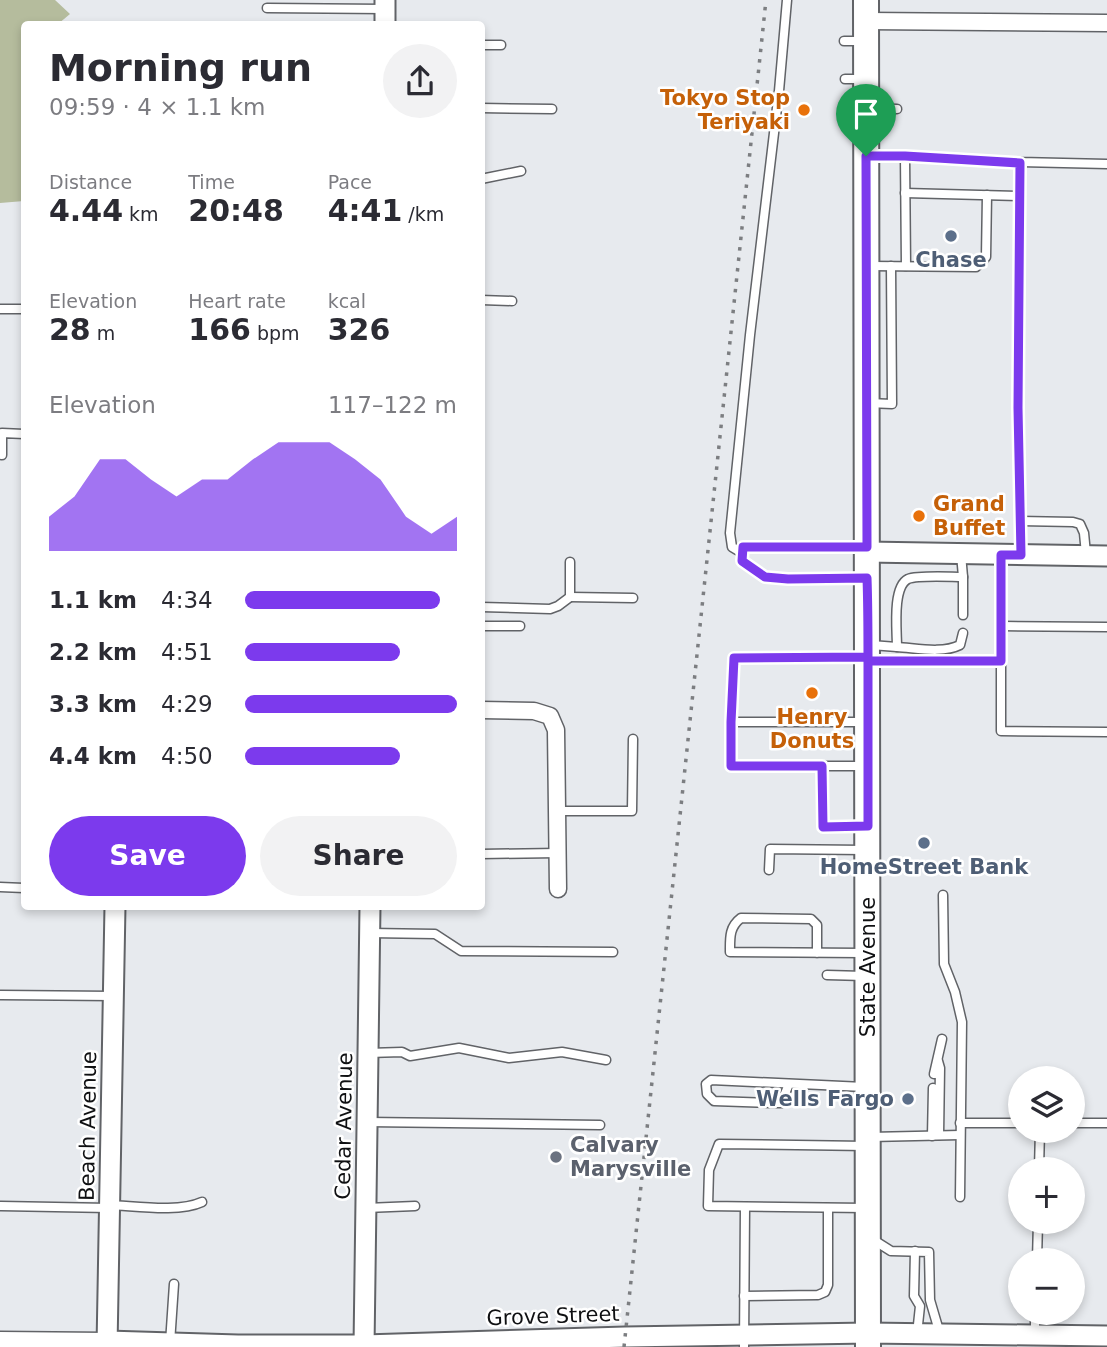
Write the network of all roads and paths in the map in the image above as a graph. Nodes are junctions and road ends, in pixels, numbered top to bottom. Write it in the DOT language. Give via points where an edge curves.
graph roads {
  1 [pos="787,0"];
  2 [pos="267,8"];
  3 [pos="385,11"];
  4 [pos="1107,23"];
  5 [pos="860,26"];
  6 [pos="485,45"];
  7 [pos="501,45"];
  8 [pos="485,107"];
  9 [pos="866,108"];
  10 [pos="552,109"];
  11 [pos="897,109"];
  12 [pos="866,156"];
  13 [pos="905,156"];
  14 [pos="1020,163"];
  15 [pos="1107,163"];
  16 [pos="522,171"];
  17 [pos="485,178"];
  18 [pos="905,193"];
  19 [pos="987,195"];
  20 [pos="1019,196"];
  21 [pos="879,266"];
  22 [pos="906,266"];
  23 [pos="485,300"];
  24 [pos="512,301"];
  25 [pos="0,309"];
  26 [pos="21,309"];
  27 [pos="21,434"];
  28 [pos="2,455"];
  29 [pos="1020,521"];
  30 [pos="867,550"];
  31 [pos="742,553"];
  32 [pos="961,554"];
  33 [pos="1001,555"];
  34 [pos="1021,555"];
  35 [pos="1087,556"];
  36 [pos="1107,556"];
  37 [pos="570,562"];
  38 [pos="962,577"];
  39 [pos="867,578"];
  40 [pos="570,597"];
  41 [pos="634,598"];
  42 [pos="485,607"];
  43 [pos="963,615"];
  44 [pos="485,626"];
  45 [pos="520,626"];
  46 [pos="1002,626"];
  47 [pos="1107,627"];
  48 [pos="963,632"];
  49 [pos="897,647"];
  50 [pos="868,654"];
  51 [pos="1001,661"];
  52 [pos="485,710"];
  53 [pos="731,722"];
  54 [pos="868,722"];
  55 [pos="1107,732"];
  56 [pos="633,739"];
  57 [pos="822,766"];
  58 [pos="868,766"];
  59 [pos="558,811"];
  60 [pos="868,838"];
  61 [pos="558,853"];
  62 [pos="485,854"];
  63 [pos="769,870"];
  64 [pos="0,887"];
  65 [pos="21,888"];
  66 [pos="558,890"];
  67 [pos="943,895"];
  68 [pos="115,910"];
  69 [pos="370,910"];
  70 [pos="370,933"];
  71 [pos="614,952"];
  72 [pos="817,953"];
  73 [pos="867,964"];
  74 [pos="827,975"];
  75 [pos="1,995"];
  76 [pos="113,996"];
  77 [pos="942,1039"];
  78 [pos="368,1053"];
  79 [pos="606,1060"];
  80 [pos="938,1061"];
  81 [pos="934,1074"];
  82 [pos="789,1084"];
  83 [pos="867,1087"];
  84 [pos="933,1088"];
  85 [pos="367,1122"];
  86 [pos="960,1123"];
  87 [pos="1008,1123"];
  88 [pos="1085,1123"];
  89 [pos="1107,1123"];
  90 [pos="600,1125"];
  91 [pos="936,1135"];
  92 [pos="960,1135"];
  93 [pos="867,1141"];
  94 [pos="960,1197"];
  95 [pos="202,1202"];
  96 [pos="1,1206"];
  97 [pos="415,1206"];
  98 [pos="109,1207"];
  99 [pos="745,1207"];
  100 [pos="366,1208"];
  101 [pos="828,1208"];
  102 [pos="868,1208"];
  103 [pos="868,1237"];
  104 [pos="915,1251"];
  105 [pos="174,1284"];
  106 [pos="744,1296"];
  107 [pos="1035,1325"];
  108 [pos="917,1334"];
  109 [pos="1035,1335"];
  110 [pos="1107,1336"];
  111 [pos="949,1338"];
  112 [pos="0,1340"];
  113 [pos="868,1340"];
  114 [pos="682,1341"];
  115 [pos="744,1341"];
  116 [pos="773,1341"];
  117 [pos="170,1343"];
  118 [pos="107,1344"];
  119 [pos="239,1346"];
  120 [pos="364,1346"];
  1 -- 31 [label="lane" via="730,533 732,547"];
  2 -- 3 [label="lane"];
  4 -- 5 [label="street"];
  5 -- 9 [label="main road, State Avenue" via="855,79"];
  6 -- 7 [label="lane"];
  8 -- 10 [label="lane"];
  9 -- 11 [label="lane"];
  9 -- 12 [label="main road, State Avenue"];
  12 -- 13 [label="lane"];
  12 -- 21 [label="main road, State Avenue"];
  13 -- 14 [label="lane"];
  13 -- 18 [label="lane"];
  14 -- 15 [label="lane"];
  14 -- 20 [label="lane"];
  16 -- 17 [label="lane"];
  18 -- 19 [label="lane"];
  18 -- 22 [label="lane"];
  19 -- 20 [label="lane"];
  19 -- 22 [label="lane" via="986,257 976,267"];
  20 -- 29 [label="lane"];
  21 -- 22 [label="lane"];
  21 -- 30 [label="main road, State Avenue" via="867,403"];
  23 -- 24 [label="lane"];
  25 -- 26 [label="lane"];
  27 -- 28 [label="lane" via="2,433"];
  29 -- 34 [label="lane"];
  29 -- 35 [label="lane" via="1080,524"];
  30 -- 31 [label="lane" via="743,547"];
  30 -- 32 [label="street"];
  30 -- 39 [label="main road, State Avenue"];
  31 -- 39 [label="lane" via="742,561 765,577"];
  32 -- 33 [label="street"];
  32 -- 38 [label="lane"];
  33 -- 34 [label="street"];
  33 -- 46 [label="lane"];
  34 -- 35 [label="street"];
  35 -- 36 [label="street"];
  37 -- 40 [label="lane"];
  38 -- 43 [label="lane"];
  38 -- 49 [label="lane" via="909,579 901,585"];
  39 -- 50 [label="main road, State Avenue"];
  40 -- 41 [label="lane"];
  40 -- 42 [label="lane" via="550,609"];
  44 -- 45 [label="lane"];
  46 -- 47 [label="lane"];
  46 -- 51 [label="lane"];
  48 -- 49 [label="lane" via="960,645 954,648"];
  49 -- 50 [label="lane"];
  50 -- 51 [label="lane"];
  50 -- 53 [label="lane" via="734,658"];
  50 -- 54 [label="main road, State Avenue"];
  51 -- 55 [label="lane" via="1001,731"];
  52 -- 59 [label="street" via="534,711 550,716 556,730"];
  53 -- 54 [label="lane"];
  53 -- 57 [label="lane" via="731,766"];
  54 -- 58 [label="main road, State Avenue"];
  56 -- 59 [label="lane" via="632,811"];
  57 -- 58 [label="lane"];
  57 -- 60 [label="lane" via="823,827"];
  58 -- 60 [label="main road, State Avenue"];
  59 -- 61 [label="street"];
  60 -- 63 [label="lane" via="770,849"];
  60 -- 73 [label="main road, State Avenue"];
  61 -- 62 [label="lane"];
  61 -- 66 [label="street"];
  64 -- 65 [label="lane"];
  67 -- 86 [label="lane" via="944,964 962,1022"];
  68 -- 76 [label="street, Beach Avenue"];
  69 -- 70 [label="street, Cedar Avenue"];
  70 -- 71 [label="lane" via="435,934 461,951"];
  70 -- 78 [label="street, Cedar Avenue"];
  72 -- 72 [label="lane" via="817,925 811,919 740,918 730,932 730,952"];
  72 -- 73 [label="lane"];
  73 -- 74 [label="lane"];
  73 -- 83 [label="main road, State Avenue"];
  75 -- 76 [label="lane"];
  76 -- 98 [label="street, Beach Avenue"];
  77 -- 80 [label="lane"];
  78 -- 79 [label="lane" via="410,1056 459,1048 509,1058 562,1052"];
  78 -- 85 [label="street, Cedar Avenue"];
  80 -- 81 [label="lane"];
  80 -- 91 [label="lane"];
  82 -- 82 [label="lane" via="781,1102 772,1103 714,1101 706,1084 726,1079"];
  82 -- 83 [label="lane"];
  83 -- 93 [label="main road, State Avenue"];
  84 -- 91 [label="lane"];
  85 -- 90 [label="lane"];
  85 -- 100 [label="street, Cedar Avenue"];
  86 -- 87 [label="lane"];
  86 -- 92 [label="lane"];
  88 -- 89 [label="lane"];
  91 -- 92 [label="lane"];
  91 -- 93 [label="lane"];
  92 -- 94 [label="lane"];
  93 -- 99 [label="lane" via="719,1144 709,1170 708,1206"];
  93 -- 102 [label="main road, State Avenue"];
  95 -- 98 [label="lane" via="169,1208"];
  96 -- 98 [label="lane"];
  97 -- 100 [label="lane"];
  98 -- 118 [label="street, Beach Avenue"];
  99 -- 101 [label="lane"];
  99 -- 106 [label="lane"];
  100 -- 120 [label="street, Cedar Avenue"];
  101 -- 102 [label="lane"];
  101 -- 106 [label="lane" via="825,1292"];
  102 -- 103 [label="main road, State Avenue"];
  103 -- 104 [label="lane" via="891,1251"];
  103 -- 113 [label="main road, State Avenue"];
  104 -- 108 [label="lane" via="914,1296 920,1306"];
  104 -- 111 [label="lane" via="929,1252 930,1300"];
  105 -- 117 [label="lane"];
  106 -- 115 [label="lane"];
  107 -- 109 [label="lane"];
  108 -- 111 [label="street, Grove Street"];
  108 -- 113 [label="street, Grove Street"];
  109 -- 110 [label="street, Grove Street"];
  109 -- 111 [label="street, Grove Street"];
  112 -- 118 [label="street, Grove Street"];
  113 -- 116 [label="street, Grove Street"];
  114 -- 115 [label="street, Grove Street"];
  114 -- 120 [label="street, Grove Street"];
  115 -- 116 [label="street, Grove Street"];
  117 -- 118 [label="street, Grove Street"];
  117 -- 119 [label="street, Grove Street"];
  119 -- 120 [label="street, Grove Street"];
}
